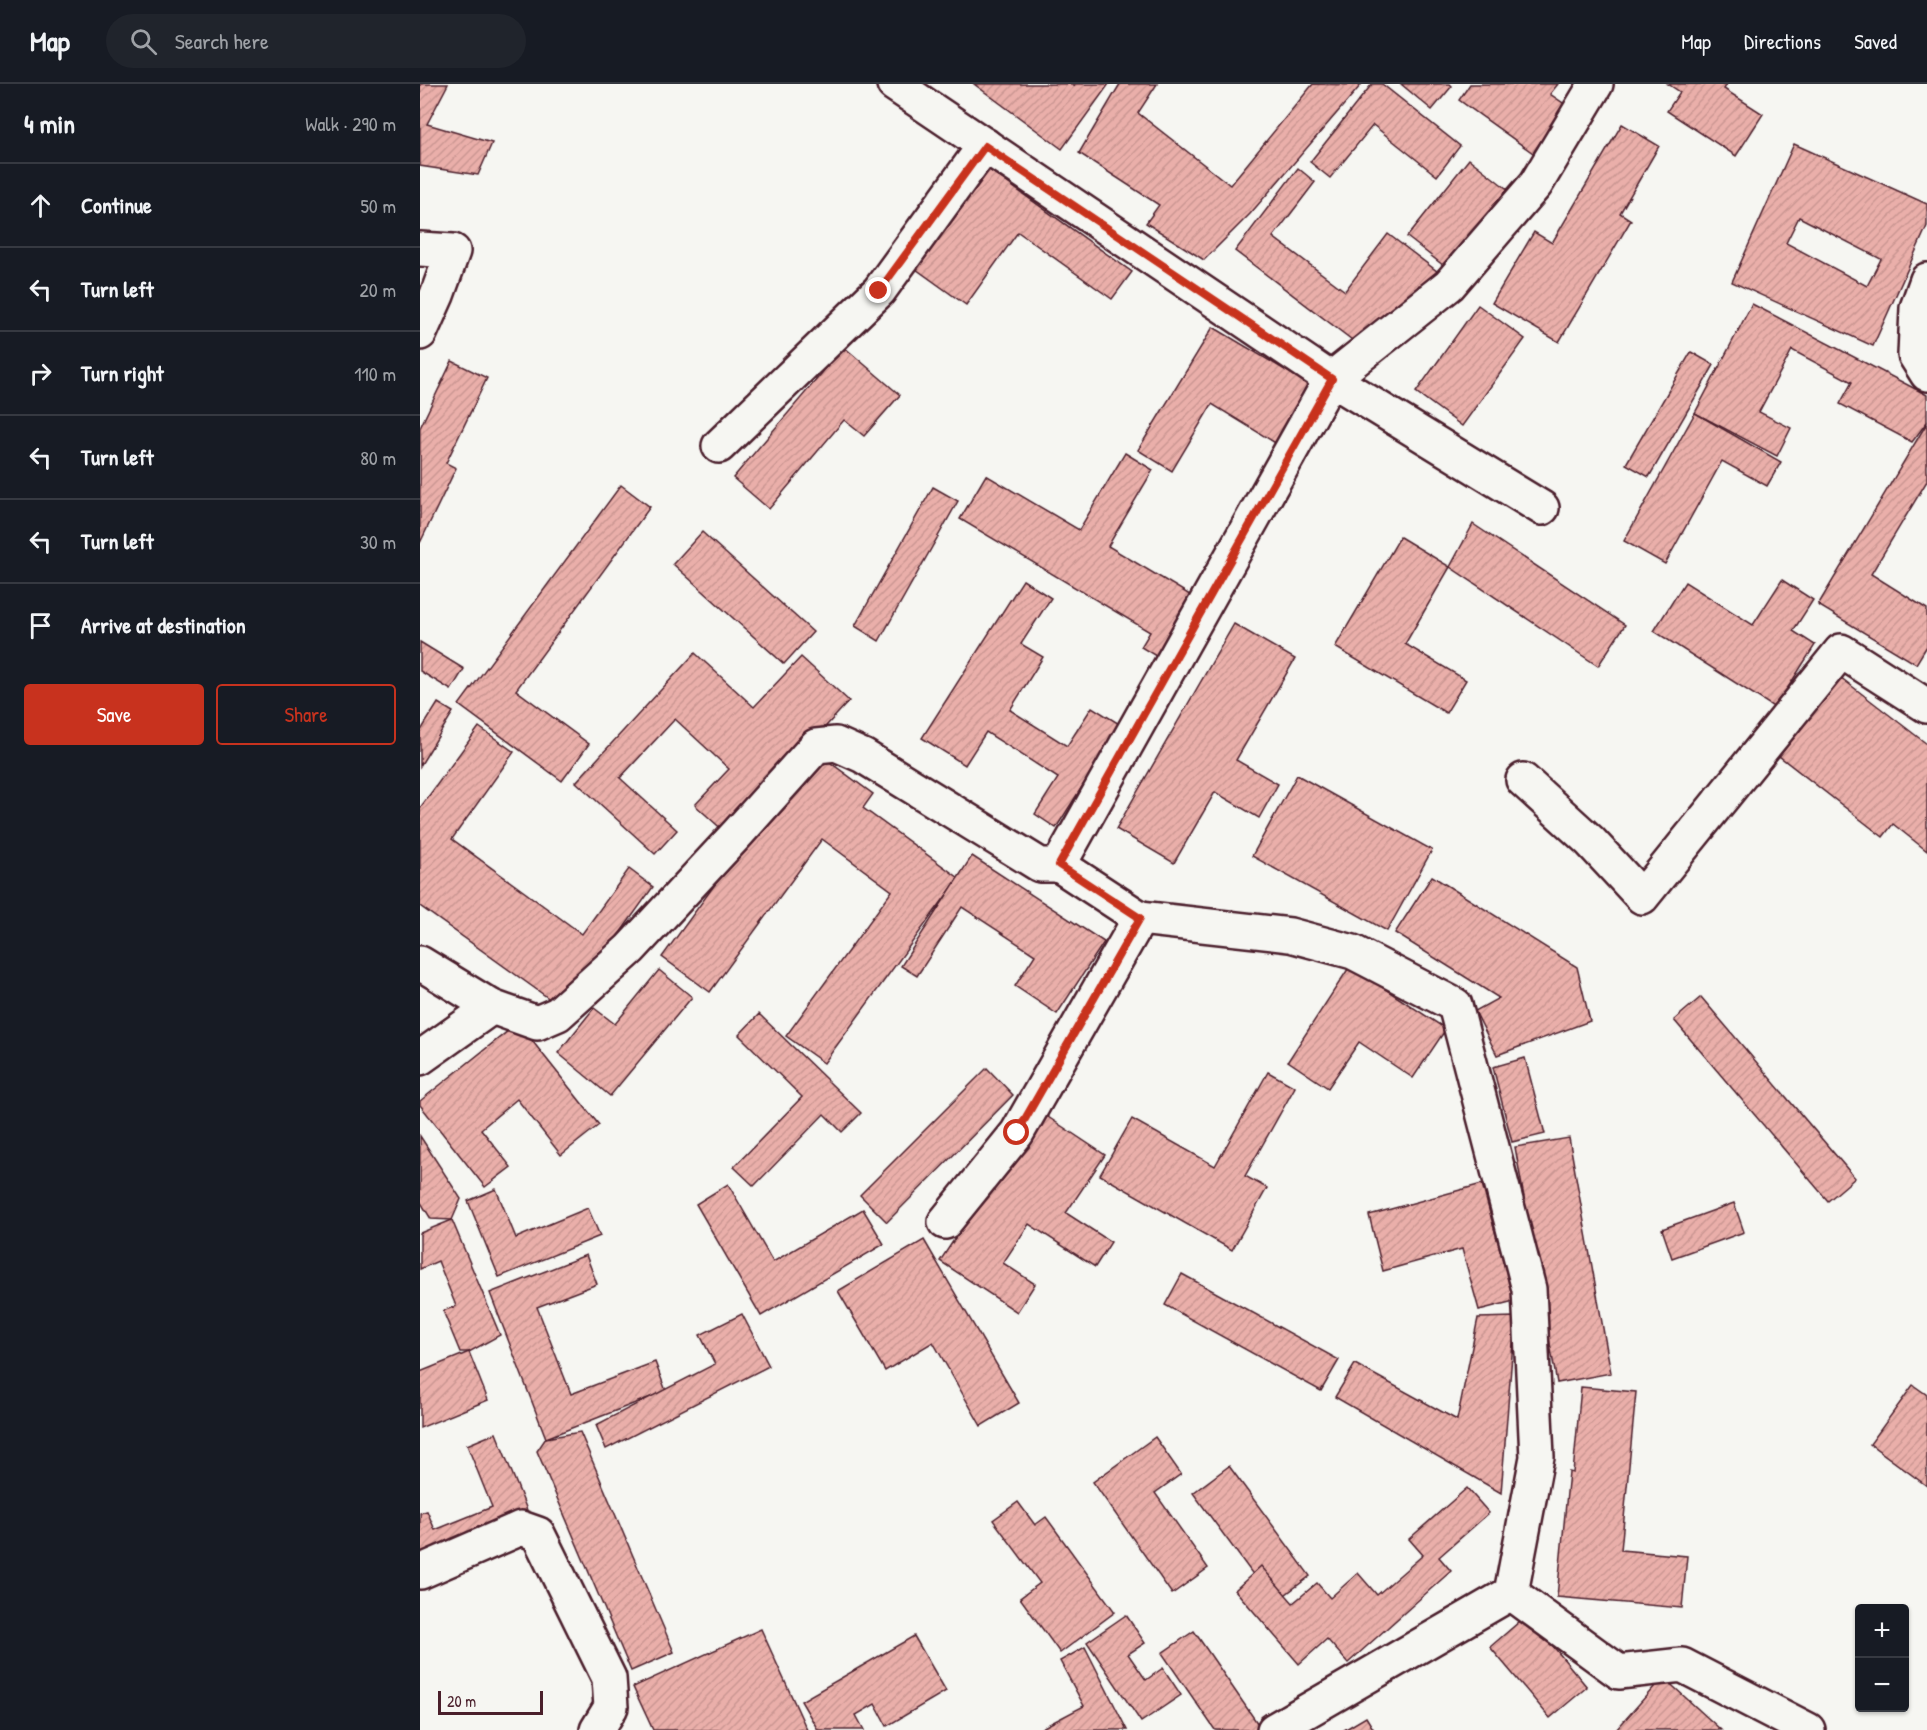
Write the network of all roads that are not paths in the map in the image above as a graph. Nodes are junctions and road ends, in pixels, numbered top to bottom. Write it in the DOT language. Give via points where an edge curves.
graph roads {
  1 [pos="894,84"];
  2 [pos="1596,84"];
  3 [pos="985,146"];
  4 [pos="420,249"];
  5 [pos="1927,280"];
  6 [pos="420,333"];
  7 [pos="1927,374"];
  8 [pos="1332,379"];
  9 [pos="719,446"];
  10 [pos="1542,508"];
  11 [pos="1927,706"];
  12 [pos="1523,780"];
  13 [pos="1059,865"];
  14 [pos="1140,918"];
  15 [pos="420,963"];
  16 [pos="492,1007"];
  17 [pos="420,1058"];
  18 [pos="945,1222"];
  19 [pos="420,1572"];
  20 [pos="1511,1593"];
  21 [pos="597,1730"];
  22 [pos="1275,1730"];
  23 [pos="1808,1730"];
  1 -- 3 [label="street"];
  2 -- 8 [label="street" via="1536,184 1449,285"];
  3 -- 8 [label="street"];
  3 -- 9 [label="street" via="879,291"];
  4 -- 6 [label="street" via="453,251"];
  5 -- 7 [label="street" via="1917,308 1915,355"];
  8 -- 10 [label="street"];
  8 -- 13 [label="street"];
  11 -- 12 [label="street" via="1841,651 1642,897 1590,841"];
  13 -- 14 [label="street"];
  13 -- 16 [label="street" via="1040,865 863,756 836,744 816,746 630,949 558,1014 537,1023"];
  14 -- 18 [label="street" via="1017,1133"];
  14 -- 20 [label="street" via="1290,935 1353,952 1455,1005 1529,1289 1538,1457"];
  15 -- 16 [label="street"];
  16 -- 17 [label="street"];
  19 -- 21 [label="street" via="521,1528 538,1534 609,1678 611,1707"];
  20 -- 22 [label="street"];
  20 -- 23 [label="street" via="1619,1672 1682,1665"];
}
